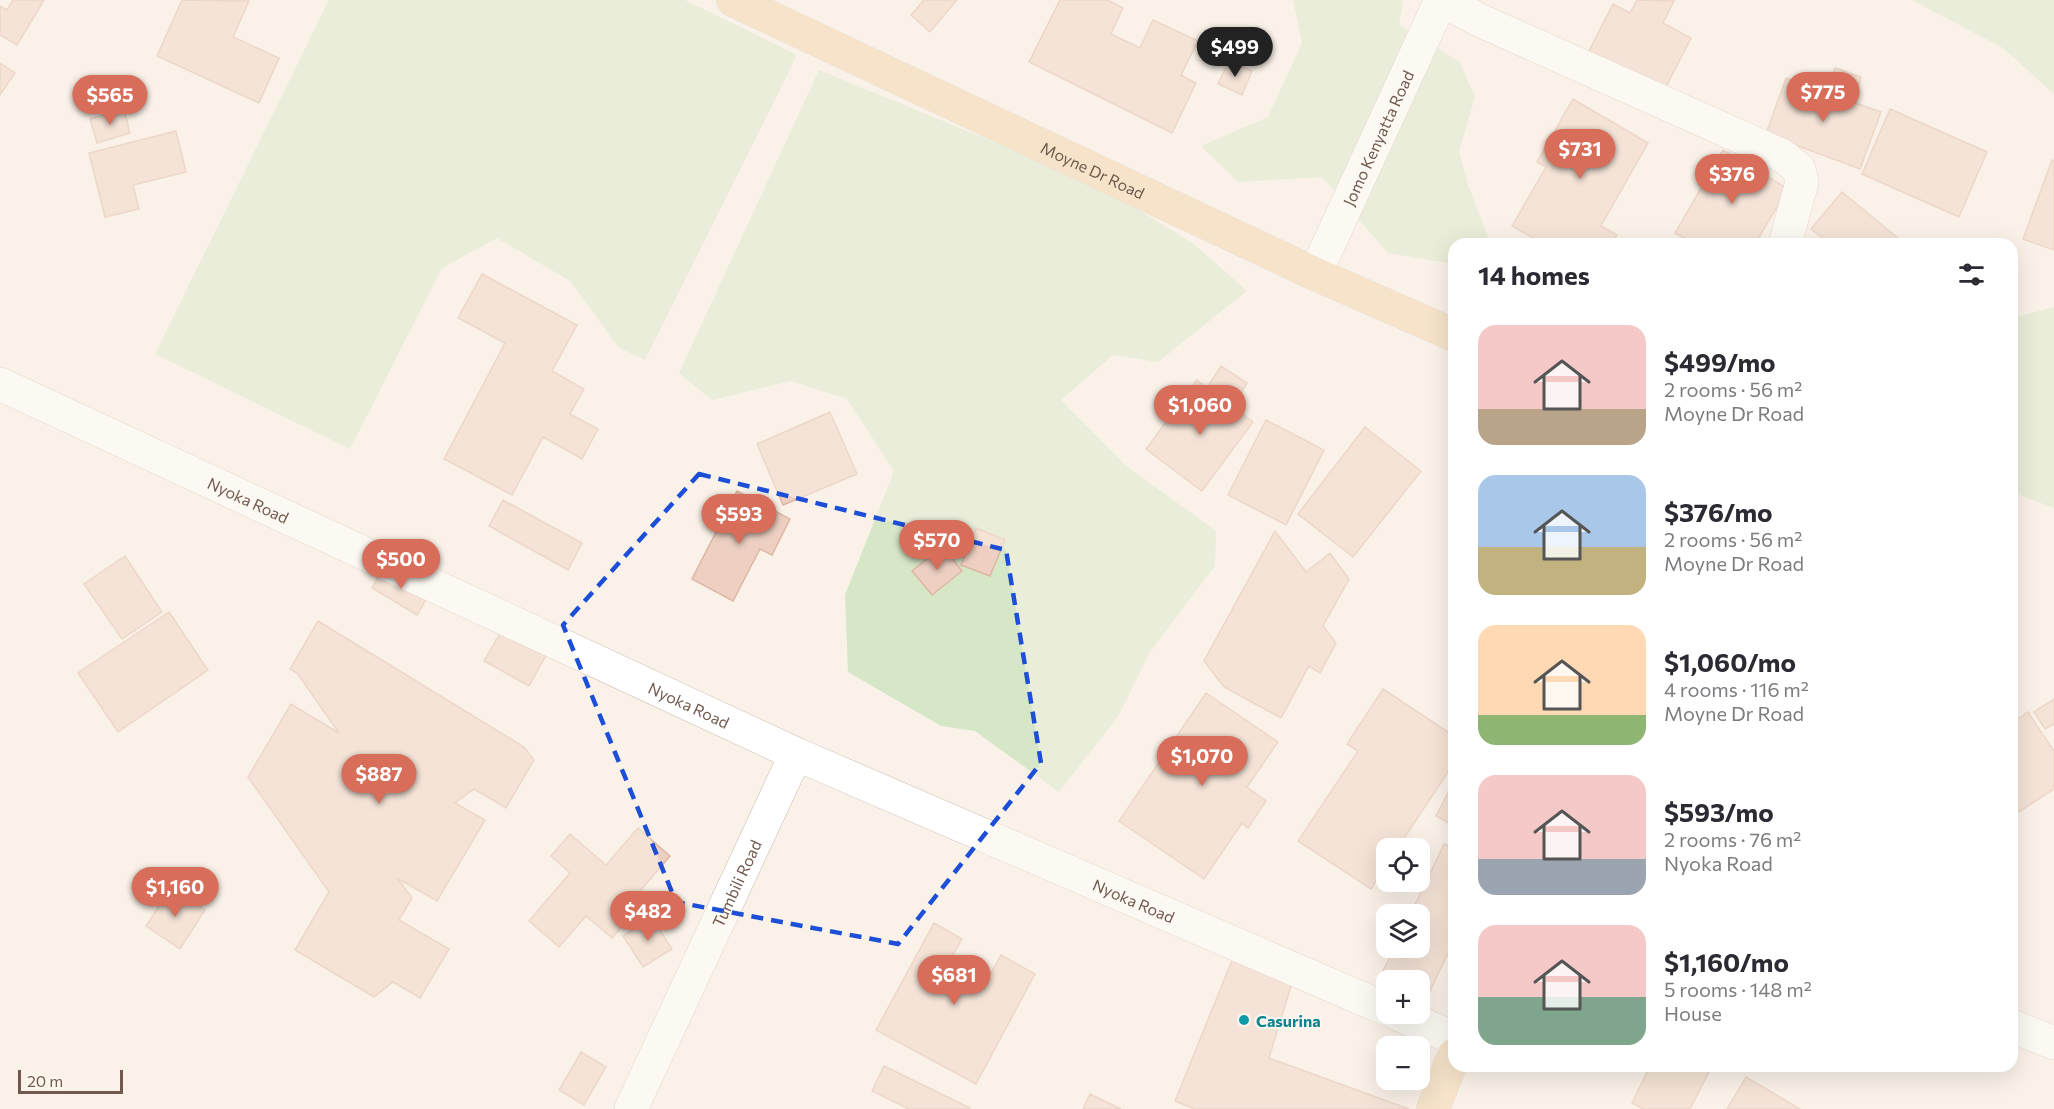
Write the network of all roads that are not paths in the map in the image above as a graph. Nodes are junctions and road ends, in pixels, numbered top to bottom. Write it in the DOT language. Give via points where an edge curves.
graph roads {
  1 [pos="733,0"];
  2 [pos="1441,0"];
  3 [pos="1787,238"];
  4 [pos="1315,274"];
  5 [pos="1448,333"];
  6 [pos="0,384"];
  7 [pos="796,754"];
  8 [pos="1376,1005"];
  9 [pos="1421,1024"];
  10 [pos="2018,1029"];
  11 [pos="1448,1035"];
  12 [pos="2054,1044"];
  13 [pos="1448,1070"];
  14 [pos="631,1109"];
  15 [pos="1433,1109"];
  1 -- 4 [label="main road, Moyne Dr Road"];
  2 -- 3 [label="street" via="1783,156 1799,169 1802,182"];
  2 -- 4 [label="street, Jomo Kenyatta Road"];
  4 -- 5 [label="main road, Moyne Dr Road"];
  6 -- 7 [label="street, Nyoka Road"];
  7 -- 8 [label="street, Nyoka Road"];
  7 -- 14 [label="street, Tumbili Road"];
  9 -- 11 [label="street"];
  10 -- 12 [label="street"];
  13 -- 15 [label="main road"];
}
